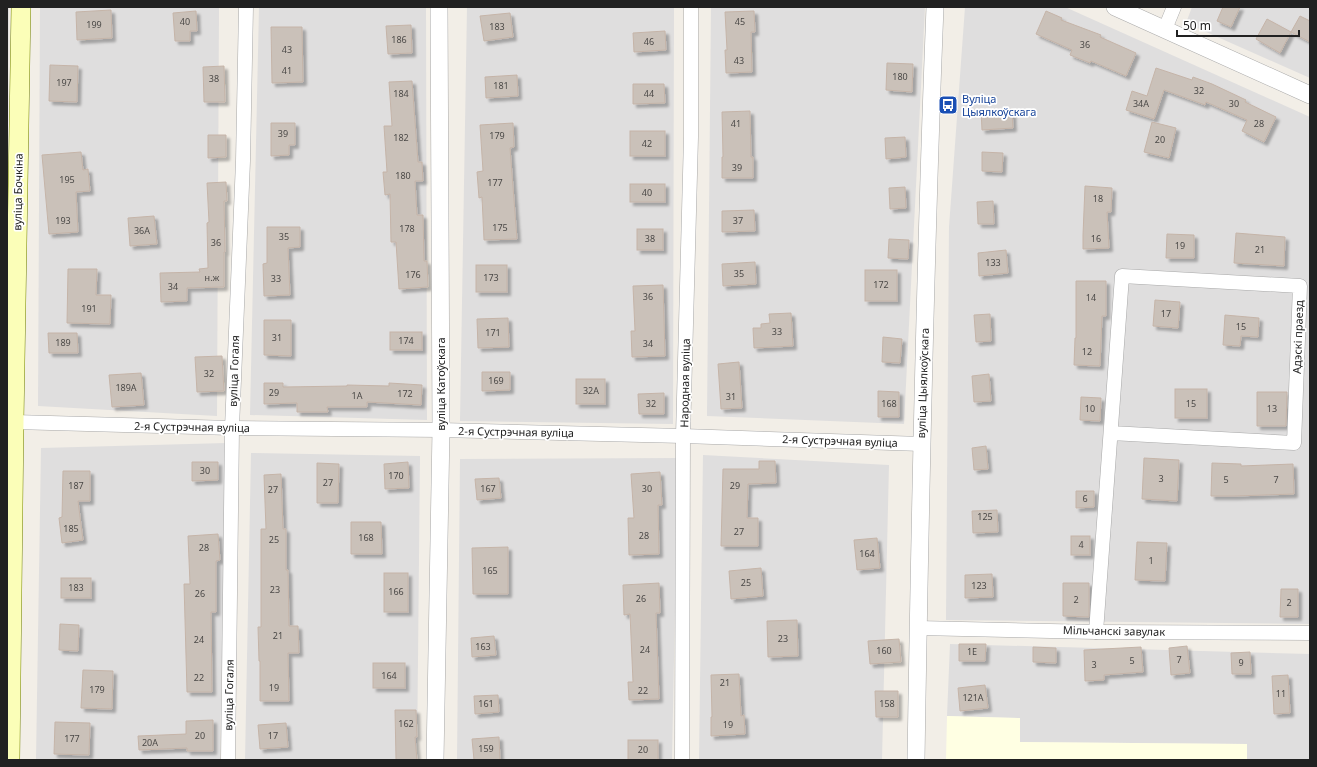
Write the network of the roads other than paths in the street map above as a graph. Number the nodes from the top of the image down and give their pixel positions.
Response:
1 (21, 7) edge
2 (246, 7) edge
3 (439, 7) edge
4 (691, 7) edge
5 (935, 7) edge
6 (1115, 7) edge
7 (1174, 7) edge
8 (1165, 29) junction
9 (1310, 95) edge
10 (14, 422) junction
11 (232, 428) junction
12 (441, 430) junction
13 (1111, 433) junction
14 (683, 436) junction
15 (922, 444) junction
16 (918, 628) junction
17 (1096, 632) junction
18 (1310, 633) edge
19 (10, 760) edge
20 (228, 760) edge
21 (435, 760) edge
22 (682, 760) edge
23 (916, 760) edge

1 - 10 main road, вуліца Бочкіна
2 - 11 street, вуліца Гогаля
3 - 12 street, вуліца Катоўскага
4 - 14 street, Народная вуліца
5 - 15 street, вуліца Цыялкоўскага
6 - 8 street
7 - 8 street
8 - 9 street
10 - 11 street, 2-я Сустрэчная вуліца
10 - 19 main road, вуліца Бочкіна
11 - 12 street, 2-я Сустрэчная вуліца
11 - 20 street, вуліца Гогаля
12 - 14 street, 2-я Сустрэчная вуліца
12 - 21 street, вуліца Катоўскага
13 - 13 street, Адэскі праезд
13 - 17 street, Адэскі праезд
14 - 15 street, 2-я Сустрэчная вуліца
14 - 22 street, Народная вуліца
15 - 16 street, вуліца Цыялкоўскага
16 - 17 street, Мільчанскі завулак
16 - 23 street, вуліца Цыялкоўскага
17 - 18 street, Мільчанскі завулак

